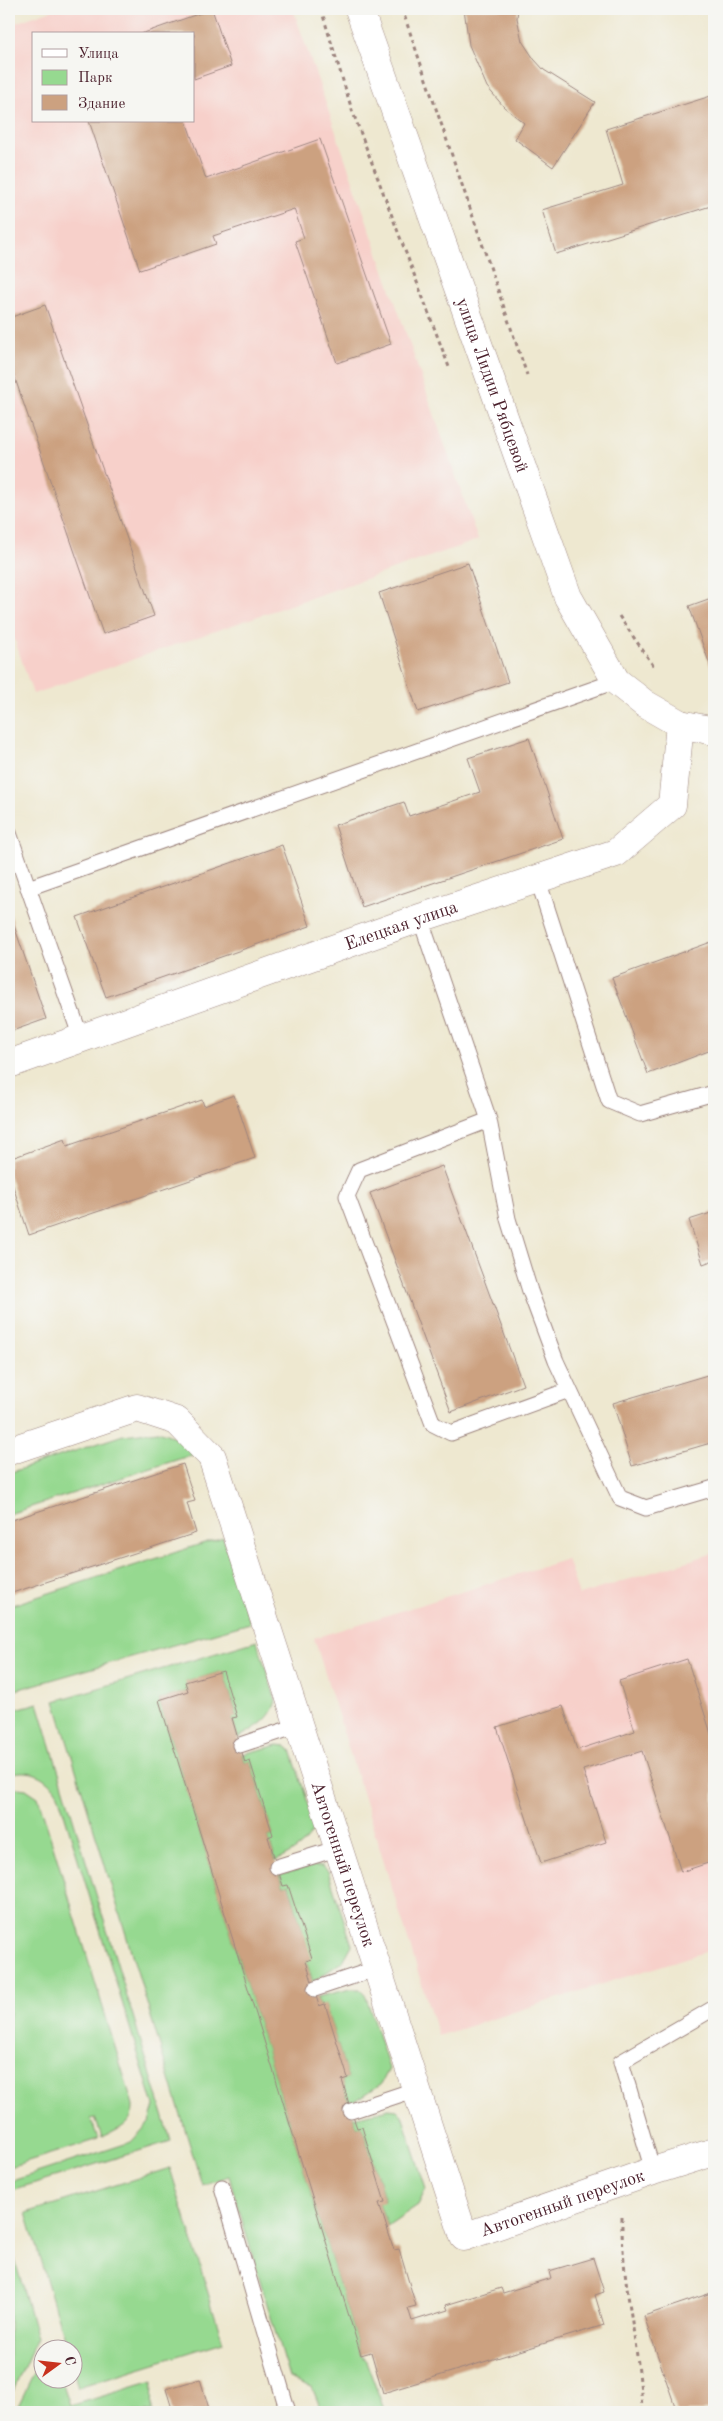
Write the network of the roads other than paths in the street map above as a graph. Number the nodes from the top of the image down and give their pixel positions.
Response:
1 (359, 9) edge
2 (616, 680) junction
3 (680, 724) junction
4 (714, 731) edge
5 (9, 833) edge
6 (538, 880) junction
7 (28, 888) junction
8 (420, 918) junction
9 (81, 1038) junction
10 (9, 1064) edge
11 (714, 1093) edge
12 (489, 1120) junction
13 (569, 1390) junction
14 (9, 1451) edge
15 (714, 1488) edge
16 (300, 1725) junction
17 (240, 1745) dead end
18 (339, 1848) junction
19 (278, 1867) dead end
20 (378, 1968) junction
21 (315, 1989) dead end
22 (714, 2008) edge
23 (417, 2089) junction
24 (351, 2111) dead end
25 (714, 2152) edge
26 (653, 2170) junction
27 (222, 2187) dead end
28 (288, 2412) edge

1 - 2 street, улица Лидии Рябцевой
2 - 3 street, улица Лидии Рябцевой
2 - 7 lane
3 - 4 street
3 - 6 street, Елецкая улица
5 - 7 lane
6 - 8 street, Елецкая улица
6 - 11 lane
7 - 9 lane
8 - 9 street, Елецкая улица
8 - 12 lane
9 - 10 street, Елецкая улица
12 - 13 lane
12 - 13 lane
13 - 15 lane
14 - 16 street, Автогенный переулок
16 - 17 lane
16 - 18 street, Автогенный переулок
18 - 19 lane
18 - 20 street, Автогенный переулок
20 - 21 lane
20 - 23 street, Автогенный переулок
22 - 26 lane
23 - 24 lane
23 - 26 street, Автогенный переулок
25 - 26 street, Автогенный переулок
27 - 28 lane

